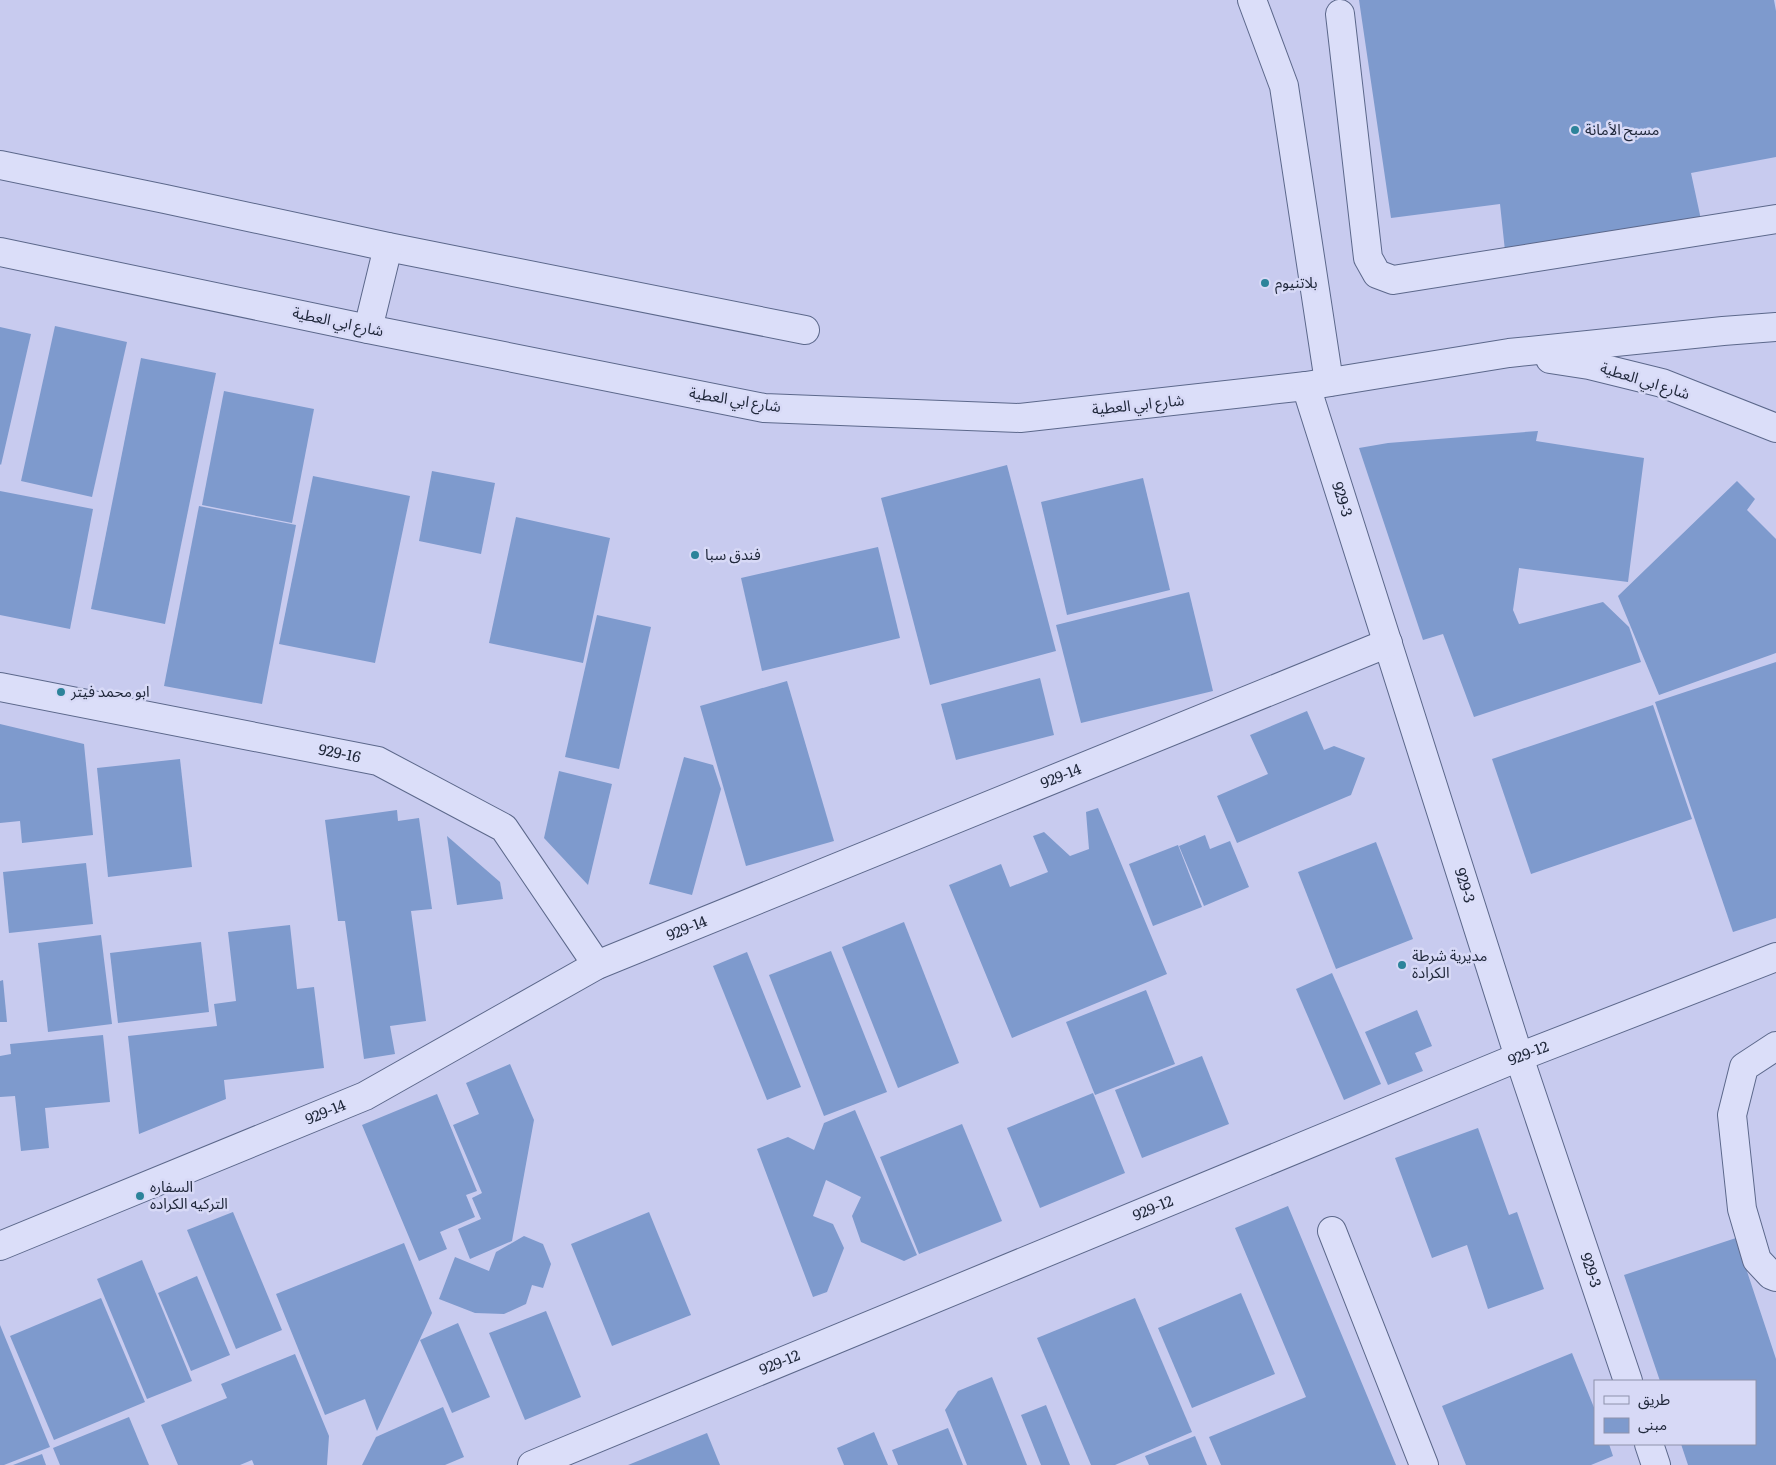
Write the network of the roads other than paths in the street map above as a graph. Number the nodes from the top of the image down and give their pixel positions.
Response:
1 (1252, 0) edge
2 (1340, 14) dead end
3 (0, 165) edge
4 (1776, 219) edge
5 (388, 247) junction
6 (0, 252) edge
7 (1776, 328) edge
8 (368, 329) junction
9 (805, 330) dead end
10 (1509, 353) junction
11 (1318, 384) junction
12 (1776, 428) edge
13 (1388, 644) junction
14 (0, 687) edge
15 (1776, 957) edge
16 (597, 965) junction
17 (1776, 1046) edge
18 (1519, 1057) junction
19 (1332, 1231) dead end
20 (0, 1246) edge
21 (1776, 1277) edge
22 (1628, 1380) edge
23 (1649, 1445) edge
24 (532, 1465) edge
25 (1424, 1465) edge
26 (1656, 1465) edge

1 - 11 street, 929-3
2 - 4 street
3 - 5 street
5 - 8 street
5 - 9 street
6 - 8 street, شارع ابي العطية
7 - 10 street, شارع ابي العطية
8 - 11 street, شارع ابي العطية
10 - 11 street, شارع ابي العطية
10 - 12 street, شارع ابي العطية
11 - 13 street, 929-3
13 - 16 street, 929-14
13 - 18 street, 929-3
14 - 16 street, 929-16
15 - 18 street, 929-12
16 - 20 street, 929-14
17 - 21 street
18 - 22 street, 929-3
18 - 24 street, 929-12
19 - 25 street
23 - 26 street

